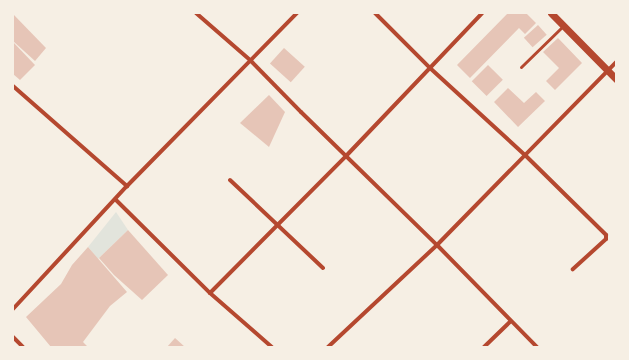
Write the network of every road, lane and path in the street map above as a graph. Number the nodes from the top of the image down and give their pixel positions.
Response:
1 (196, 13) edge
2 (297, 13) edge
3 (375, 13) edge
4 (482, 13) edge
5 (551, 13) edge
6 (563, 26) junction
7 (250, 60) junction
8 (616, 62) edge
9 (521, 67) dead end
10 (430, 68) junction
11 (608, 70) junction
12 (616, 79) edge
13 (13, 86) edge
14 (347, 155) junction
15 (525, 155) junction
16 (230, 180) dead end
17 (127, 186) junction
18 (116, 200) junction
19 (277, 225) junction
20 (437, 245) junction
21 (323, 268) dead end
22 (573, 269) dead end
23 (210, 293) junction
24 (13, 308) edge
25 (512, 321) junction
26 (13, 337) edge
27 (23, 347) edge
28 (272, 347) edge
29 (328, 347) edge
30 (484, 347) edge
31 (537, 347) edge

1 - 7 street
2 - 7 street
3 - 10 street
4 - 10 street
5 - 6 street
6 - 9 lane
6 - 11 street
7 - 14 street
7 - 17 street
8 - 11 street
10 - 14 street
10 - 15 street
11 - 12 street
11 - 15 street
13 - 17 street
14 - 19 street
14 - 20 street
15 - 20 street
15 - 22 street
16 - 19 street
17 - 18 street
18 - 23 street
18 - 24 street
19 - 21 street
19 - 23 street
20 - 25 street
20 - 29 street
23 - 28 street
25 - 30 street
25 - 31 street
26 - 27 street

